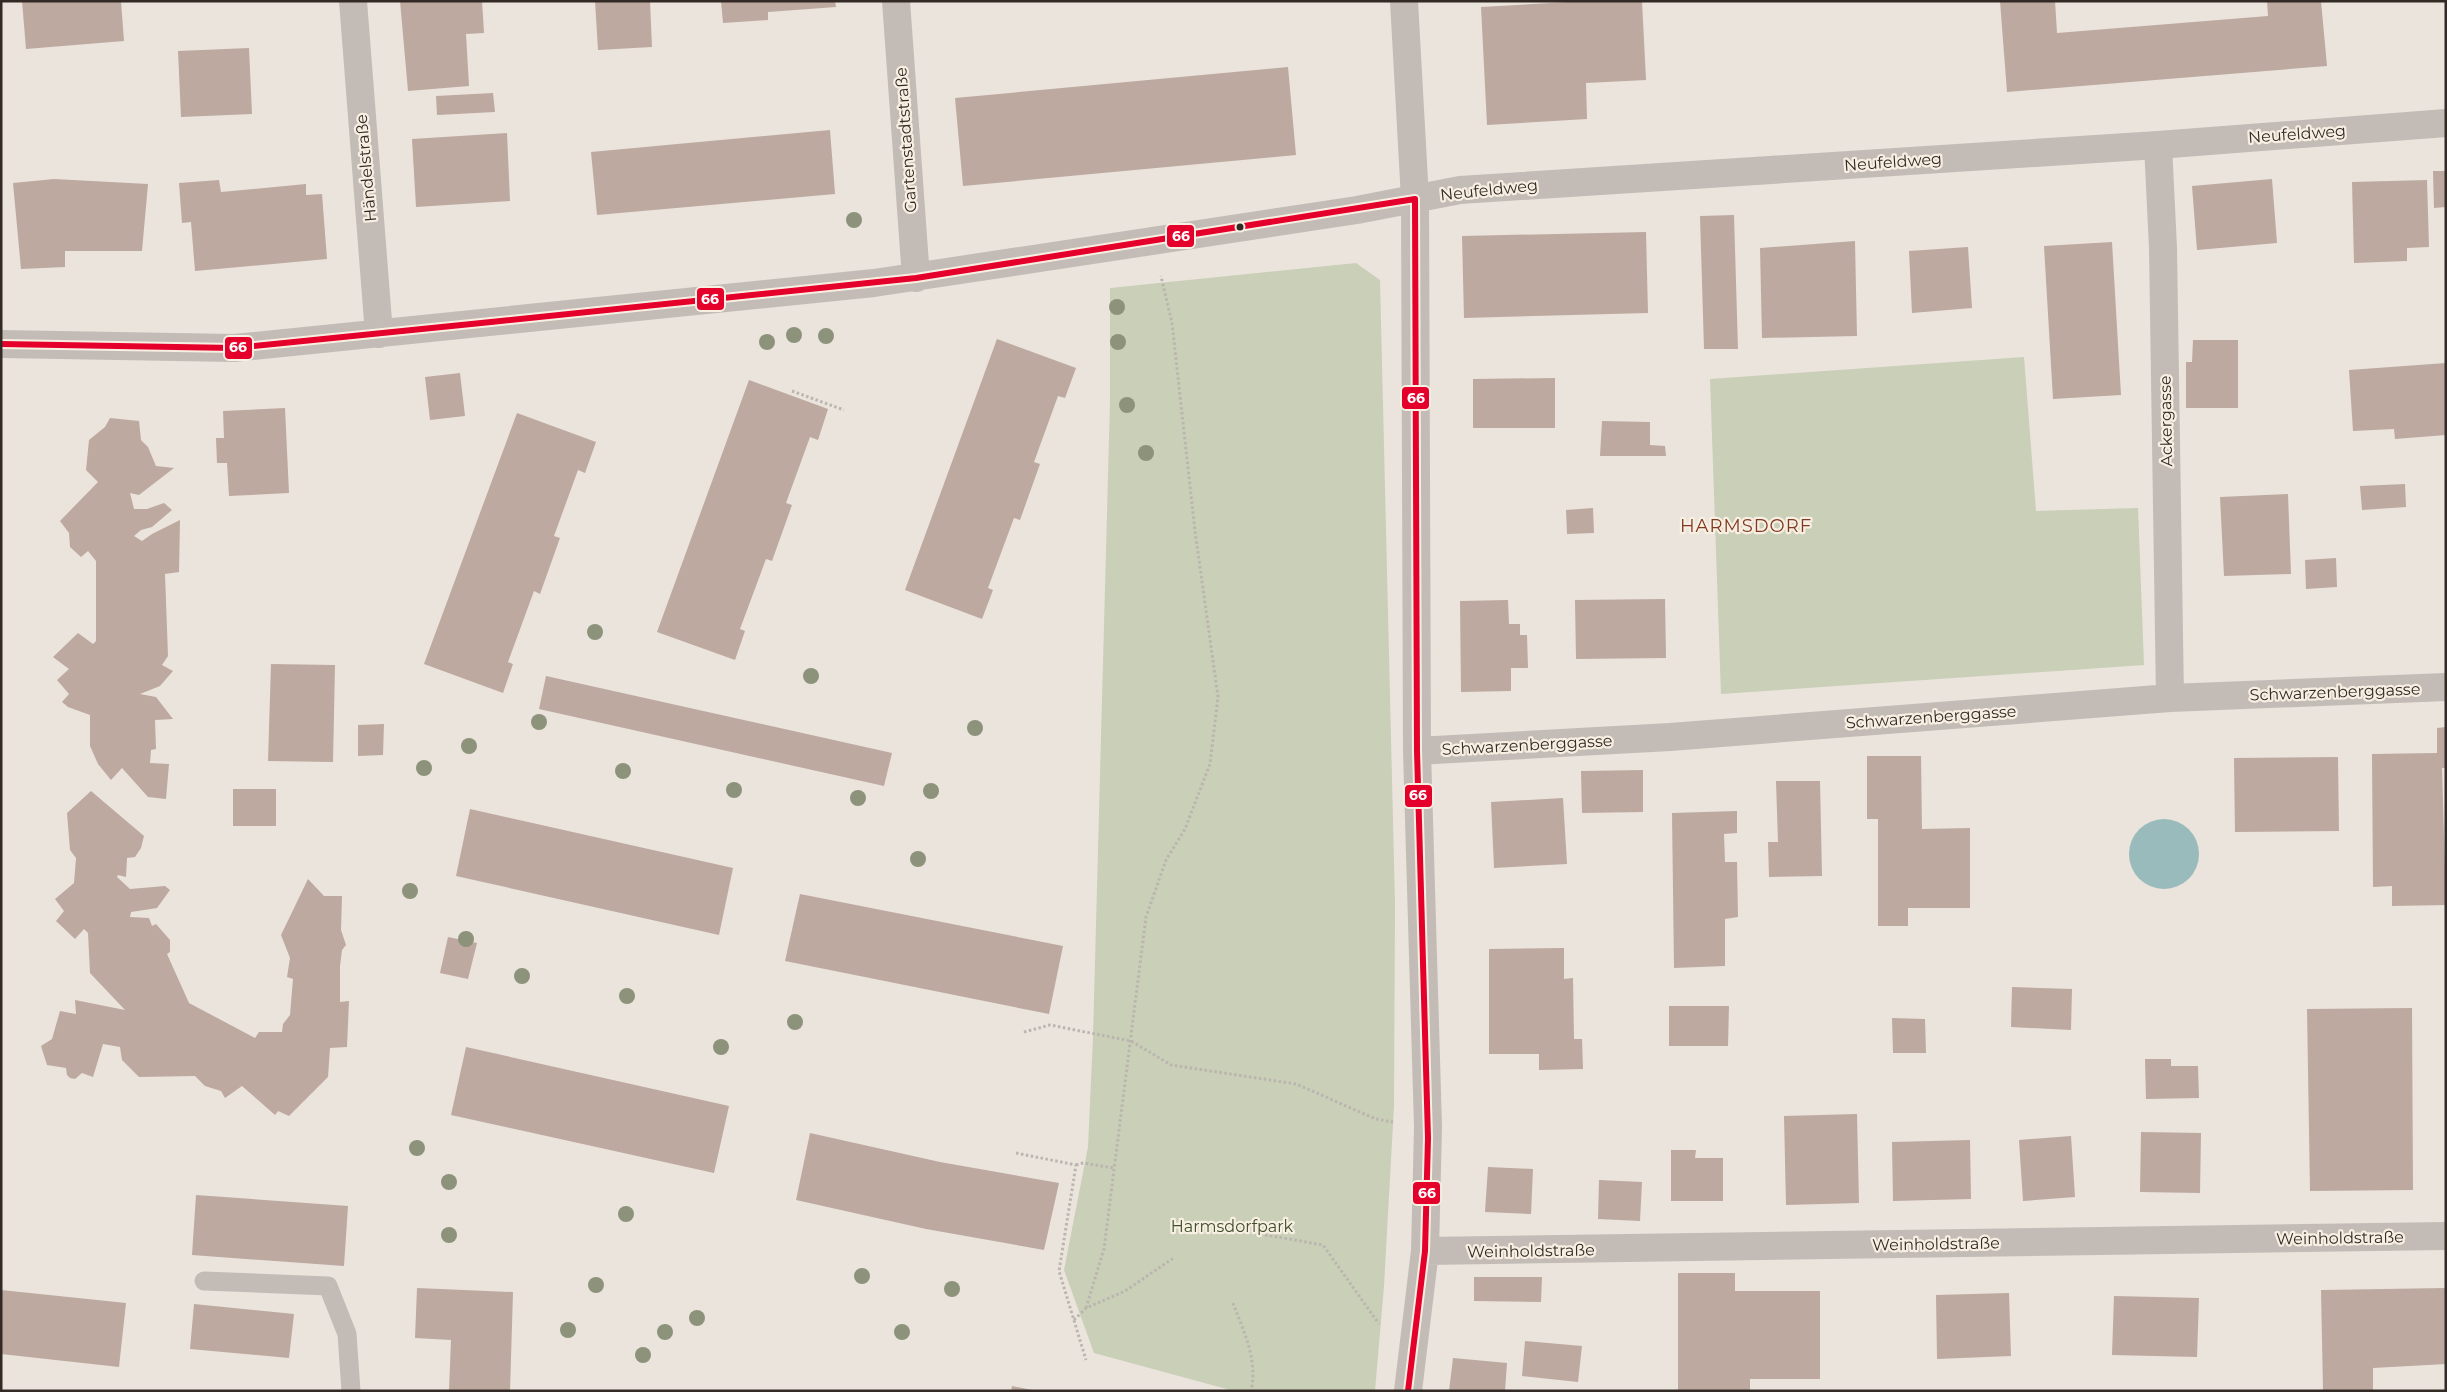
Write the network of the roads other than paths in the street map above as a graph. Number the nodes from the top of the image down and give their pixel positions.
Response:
1 (353, 1) edge
2 (896, 1) edge
3 (1404, 1) edge
4 (2446, 123) edge
5 (2158, 145) junction
6 (1415, 199) junction
7 (916, 278) junction
8 (379, 334) junction
9 (1, 344) edge
10 (2446, 687) edge
11 (2170, 698) junction
12 (1417, 752) junction
13 (2446, 1236) edge
14 (1425, 1251) junction
15 (204, 1281) dead end
16 (351, 1391) edge
17 (1408, 1391) edge

1 - 8 street, Händelstraße
2 - 7 street, Gartenstadtstraße
3 - 6 street
4 - 5 street, Neufeldweg
5 - 6 street, Neufeldweg
5 - 11 street, Ackergasse
6 - 7 street, Neufeldweg
6 - 12 street
7 - 8 street, Neufeldweg
8 - 9 street, Neufeldweg
10 - 11 street, Schwarzenberggasse
11 - 12 street, Schwarzenberggasse
12 - 14 street
13 - 14 street, Weinholdstraße
14 - 17 street
15 - 16 lane

